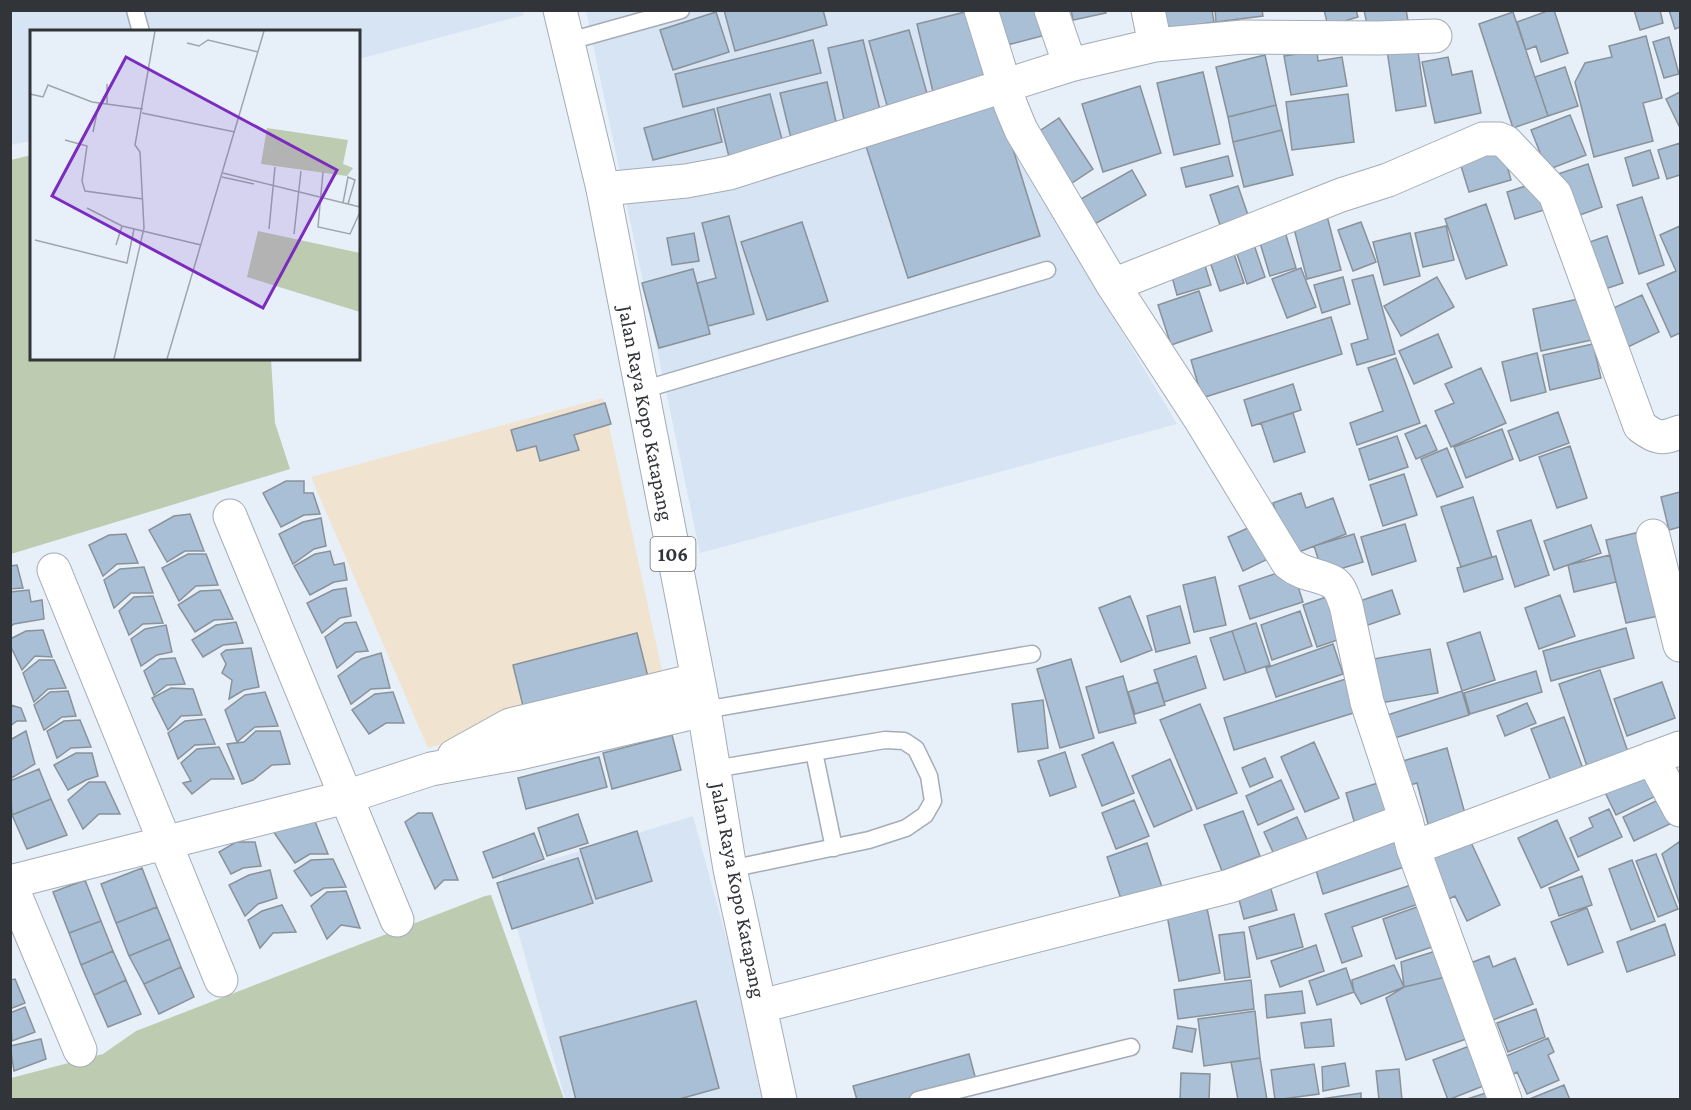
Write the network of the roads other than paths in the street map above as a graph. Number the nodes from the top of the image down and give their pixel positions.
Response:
1 (135, 10) edge
2 (560, 10) edge
3 (681, 10) edge
4 (981, 10) edge
5 (1051, 10) edge
6 (1148, 10) edge
7 (140, 30) edge
8 (1435, 36) dead end
9 (566, 42) junction
10 (1155, 45) junction
11 (1070, 65) junction
12 (1006, 86) junction
13 (603, 189) junction
14 (1047, 270) dead end
15 (1113, 285) junction
16 (642, 390) junction
17 (1680, 432) edge
18 (230, 516) dead end
19 (1653, 536) dead end
20 (54, 570) dead end
21 (1680, 645) edge
22 (1032, 654) dead end
23 (700, 695) junction
24 (814, 752) junction
25 (1666, 753) edge
26 (714, 769) junction
27 (346, 797) junction
28 (1680, 810) edge
29 (1409, 834) junction
30 (165, 843) junction
31 (834, 848) junction
32 (730, 869) junction
33 (10, 883) edge
34 (397, 920) dead end
35 (221, 980) dead end
36 (761, 1006) junction
37 (1131, 1047) dead end
38 (80, 1050) dead end
39 (780, 1100) edge
40 (918, 1100) edge
41 (1505, 1100) edge

1 - 7 lane
2 - 9 street, Jalan Raya Kopo Katapang / 106
3 - 9 lane
4 - 12 street
5 - 11 street
6 - 10 street
8 - 10 street
9 - 13 street, Jalan Raya Kopo Katapang / 106
10 - 11 street
11 - 12 street
12 - 13 street
12 - 15 street
13 - 16 street, Jalan Raya Kopo Katapang / 106
14 - 16 lane
15 - 17 street
15 - 29 street
16 - 23 street, Jalan Raya Kopo Katapang / 106
18 - 27 street
19 - 21 street
20 - 30 street
22 - 23 lane
23 - 26 street, Jalan Raya Kopo Katapang / 106
23 - 27 street
24 - 26 lane
24 - 31 lane
24 - 31 lane
25 - 28 street
25 - 29 street
26 - 32 street, Jalan Raya Kopo Katapang / 106
27 - 30 street
27 - 34 street
29 - 36 street
29 - 41 street
30 - 33 street
30 - 35 street
31 - 32 lane
32 - 36 street, Jalan Raya Kopo Katapang / 106
33 - 38 street
36 - 39 street, Jalan Raya Kopo Katapang / 106
37 - 40 lane

